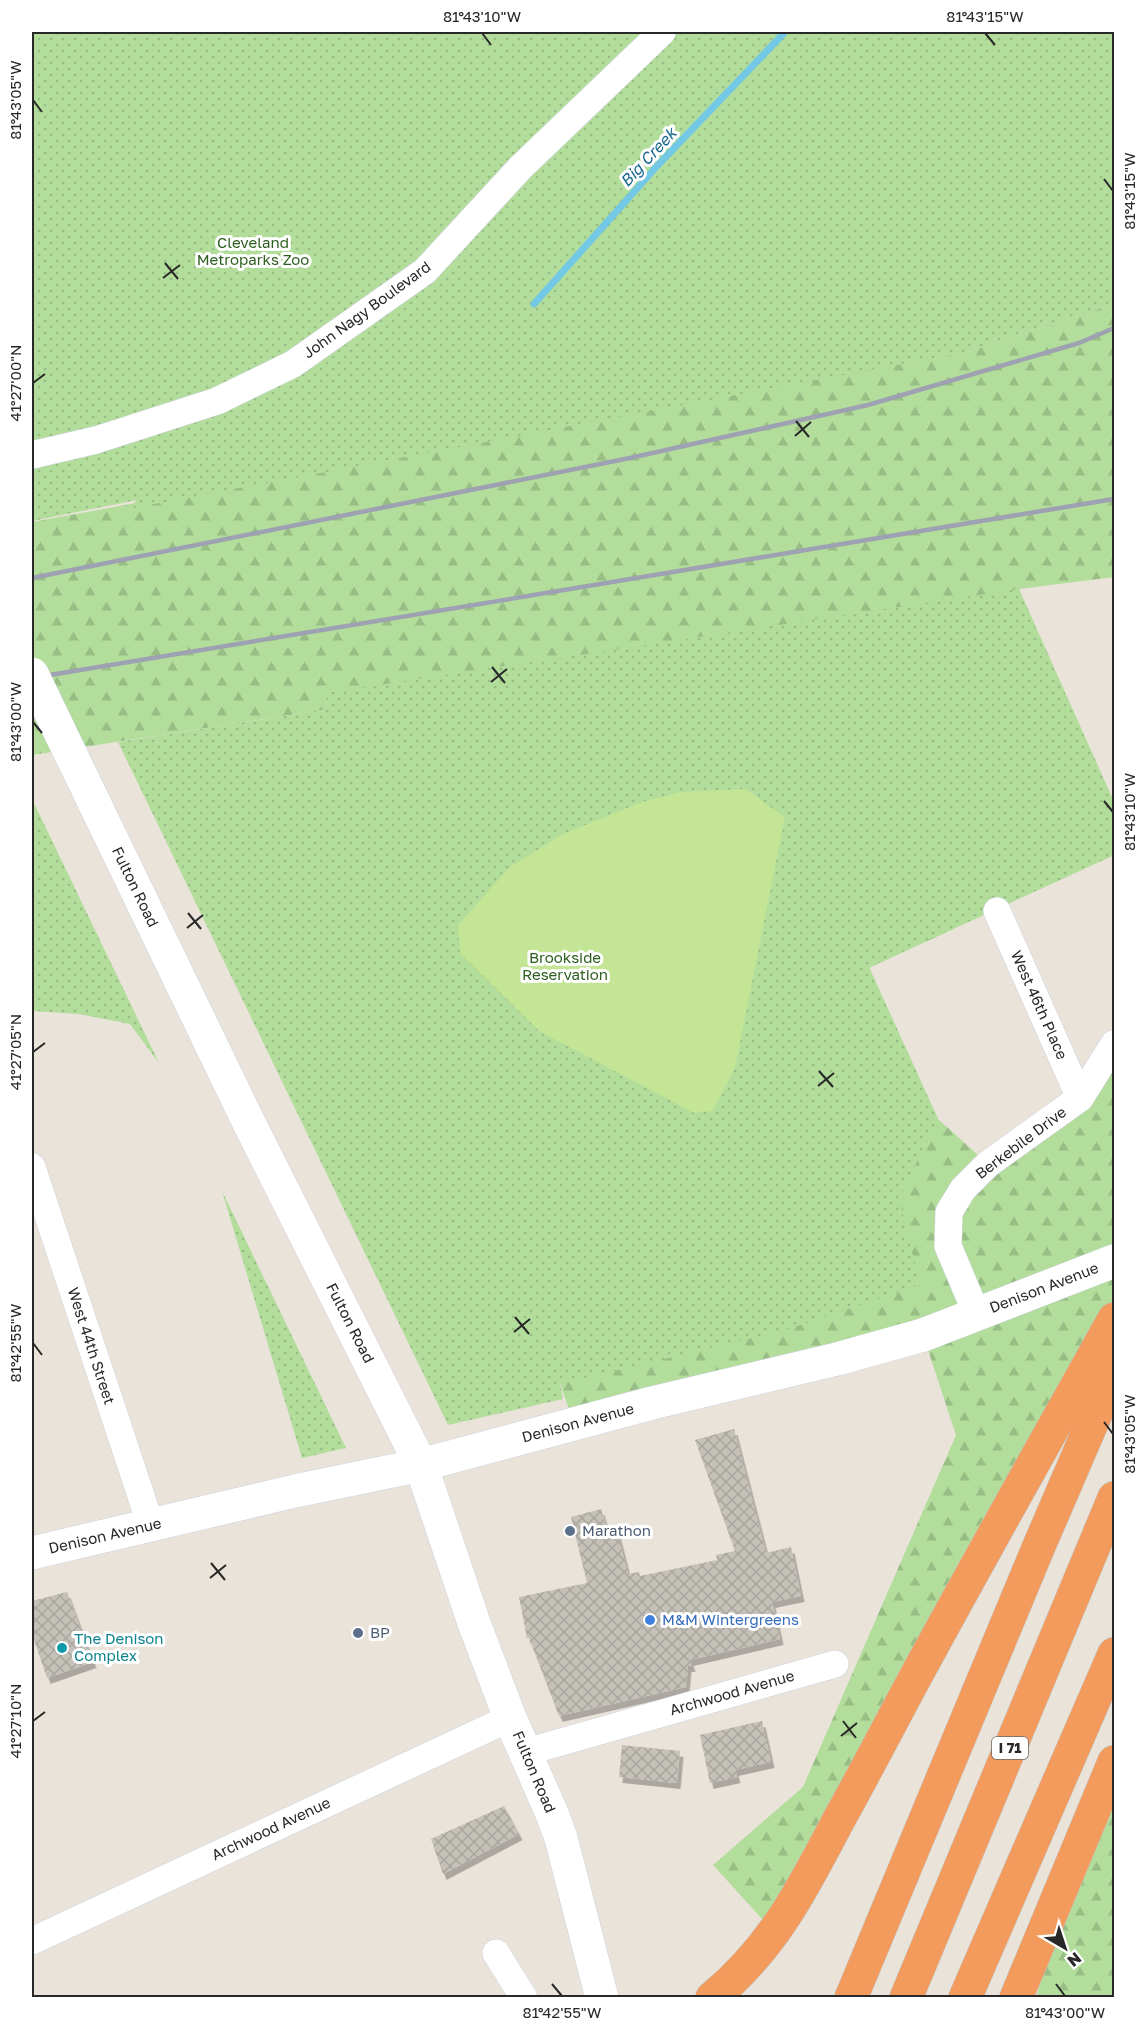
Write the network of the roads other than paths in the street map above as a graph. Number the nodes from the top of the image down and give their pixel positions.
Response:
1 (662, 32) edge
2 (32, 455) edge
3 (32, 674) edge
4 (997, 911) dead end
5 (1114, 1044) edge
6 (1080, 1098) junction
7 (32, 1167) edge
8 (1114, 1261) edge
9 (977, 1315) junction
10 (1114, 1318) edge
11 (1114, 1372) edge
12 (421, 1465) junction
13 (1114, 1498) edge
14 (151, 1526) junction
15 (32, 1553) edge
16 (1114, 1654) edge
17 (835, 1664) dead end
18 (510, 1718) junction
19 (526, 1752) junction
20 (1114, 1762) edge
21 (1114, 1772) edge
22 (32, 1941) edge
23 (496, 1953) dead end
24 (524, 1998) edge
25 (602, 1998) edge
26 (711, 1998) edge
27 (851, 1998) edge
28 (906, 1998) edge
29 (965, 1998) edge
30 (1016, 1998) edge
31 (1036, 1998) edge

1 - 2 street, John Nagy Boulevard
3 - 12 main road, Fulton Road, bridge
4 - 6 street, West 46th Place
5 - 6 street, Berkebile Drive
6 - 9 street, Berkebile Drive
7 - 14 street, West 44th Street
8 - 9 main road, Denison Avenue
9 - 12 main road, Denison Avenue
10 - 26 highway
11 - 27 highway
12 - 14 main road, Denison Avenue
12 - 18 main road, Fulton Road
13 - 28 highway, I 71
14 - 15 main road, Denison Avenue
16 - 29 highway
17 - 19 street, Archwood Avenue
18 - 19 main road, Fulton Road
18 - 22 street, Archwood Avenue
19 - 25 main road, Fulton Road
20 - 30 highway
21 - 31 highway
23 - 24 street

